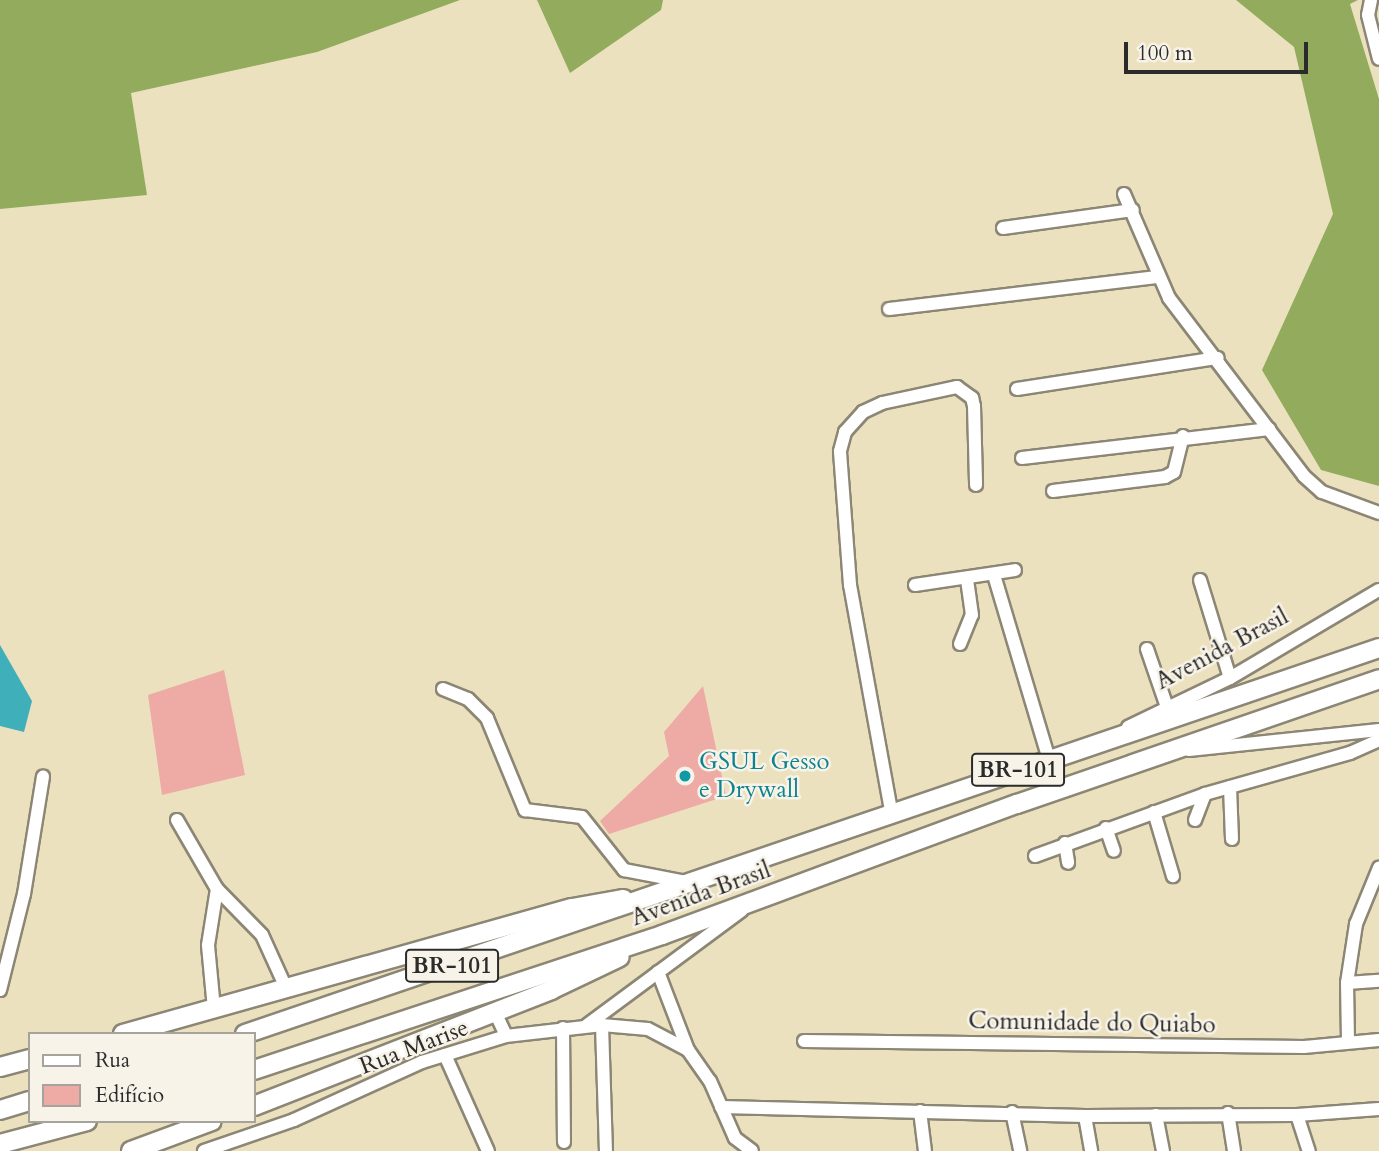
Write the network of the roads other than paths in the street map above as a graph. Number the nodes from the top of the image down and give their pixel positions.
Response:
1 (1371, 0) edge
2 (1379, 59) edge
3 (1124, 194) dead end
4 (1133, 210) junction
5 (1003, 228) dead end
6 (1157, 277) junction
7 (889, 309) dead end
8 (1218, 358) junction
9 (1017, 389) dead end
10 (1269, 429) junction
11 (1183, 436) junction
12 (1022, 458) dead end
13 (976, 485) dead end
14 (1053, 492) dead end
15 (1379, 513) edge
16 (1015, 570) dead end
17 (994, 575) junction
18 (967, 579) junction
19 (1200, 580) dead end
20 (915, 585) dead end
21 (1379, 590) edge
22 (960, 644) dead end
23 (1379, 648) edge
24 (1147, 649) dead end
25 (1230, 678) junction
26 (1379, 679) edge
27 (443, 689) dead end
28 (1167, 707) junction
29 (1379, 730) edge
30 (1379, 740) edge
31 (1086, 747) junction
32 (1161, 753) junction
33 (1049, 760) junction
34 (43, 778) dead end
35 (1230, 787) junction
36 (1205, 794) junction
37 (1154, 812) junction
38 (892, 816) junction
39 (177, 820) dead end
40 (1195, 820) dead end
41 (1106, 828) junction
42 (1232, 839) dead end
43 (1065, 843) junction
44 (1115, 851) dead end
45 (1035, 856) dead end
46 (1068, 863) dead end
47 (1379, 868) edge
48 (1173, 876) dead end
49 (694, 884) junction
50 (217, 889) junction
51 (657, 895) junction
52 (754, 901) junction
53 (662, 935) junction
54 (658, 972) junction
55 (1379, 981) edge
56 (1347, 983) junction
57 (0, 990) edge
58 (287, 990) junction
59 (214, 1009) junction
60 (495, 1012) junction
61 (603, 1025) junction
62 (587, 1026) junction
63 (563, 1028) junction
64 (130, 1032) edge
65 (251, 1032) edge
66 (506, 1036) junction
67 (1348, 1040) junction
68 (804, 1041) dead end
69 (1379, 1041) edge
70 (688, 1050) junction
71 (445, 1055) junction
72 (28, 1060) edge
73 (0, 1067) edge
74 (256, 1069) edge
75 (28, 1102) edge
76 (256, 1105) edge
77 (721, 1107) junction
78 (3, 1109) edge
79 (1379, 1109) edge
80 (920, 1111) junction
81 (1012, 1112) junction
82 (1228, 1113) junction
83 (1156, 1115) junction
84 (1297, 1115) junction
85 (1085, 1116) junction
86 (79, 1123) edge
87 (207, 1123) edge
88 (8, 1142) edge
89 (564, 1142) dead end
90 (131, 1151) edge
91 (204, 1151) edge
92 (488, 1151) edge
93 (606, 1151) edge
94 (752, 1151) edge
95 (925, 1151) edge
96 (1020, 1151) edge
97 (1091, 1151) edge
98 (1163, 1151) edge
99 (1234, 1151) edge
100 (1308, 1151) edge

1 - 2 street
3 - 4 street
4 - 5 street
4 - 6 street
6 - 7 street
6 - 8 street
8 - 9 street
8 - 10 street
10 - 11 street
10 - 15 street
11 - 12 street
11 - 14 street
13 - 38 street
16 - 17 street
17 - 18 street
17 - 33 street
18 - 20 street
18 - 22 street
19 - 25 street
21 - 25 street, Avenida Brasil
23 - 31 highway, Avenida Brasil / BR-101
24 - 28 street
25 - 28 street, Avenida Brasil
26 - 32 highway, Avenida Brasil / BR-101
27 - 49 street
28 - 31 street, Avenida Brasil
29 - 32 street, Avenida Brasil
30 - 35 street
31 - 33 highway, Avenida Brasil / BR-101
32 - 52 highway, Avenida Brasil / BR-101
33 - 38 highway, Avenida Brasil / BR-101
34 - 57 street
35 - 36 street
35 - 42 street
36 - 37 street
36 - 40 street
37 - 41 street
37 - 48 street
38 - 49 highway, Avenida Brasil / BR-101
39 - 50 street
41 - 43 street
41 - 44 street
43 - 45 street
43 - 46 street
47 - 56 street
49 - 51 highway, Avenida Brasil / BR-101
50 - 58 street
50 - 59 street
51 - 58 highway
51 - 65 highway, Avenida Brasil / BR-101
52 - 53 highway, Avenida Brasil / BR-101
52 - 54 street
53 - 60 highway
53 - 74 highway, Avenida Brasil / BR-101
54 - 62 street
54 - 70 street
55 - 56 street
56 - 67 street
58 - 59 highway
59 - 64 highway
60 - 66 street
60 - 76 highway
61 - 62 street, Rua Marise
61 - 70 street, Rua Marise
61 - 93 street
62 - 63 street, Rua Marise
63 - 66 street, Rua Marise
63 - 89 street
66 - 71 street, Rua Marise
67 - 68 street, Comunidade do Quiabo
67 - 69 street, Comunidade do Quiabo
70 - 77 street
71 - 91 street, Rua Marise
71 - 92 street
72 - 73 highway
75 - 78 highway
77 - 80 street
77 - 94 street
79 - 84 street
80 - 81 street
80 - 95 street
81 - 85 street
81 - 96 street
82 - 83 street
82 - 84 street
82 - 99 street
83 - 85 street
83 - 98 street
84 - 100 street
85 - 97 street
86 - 88 highway
87 - 90 highway

